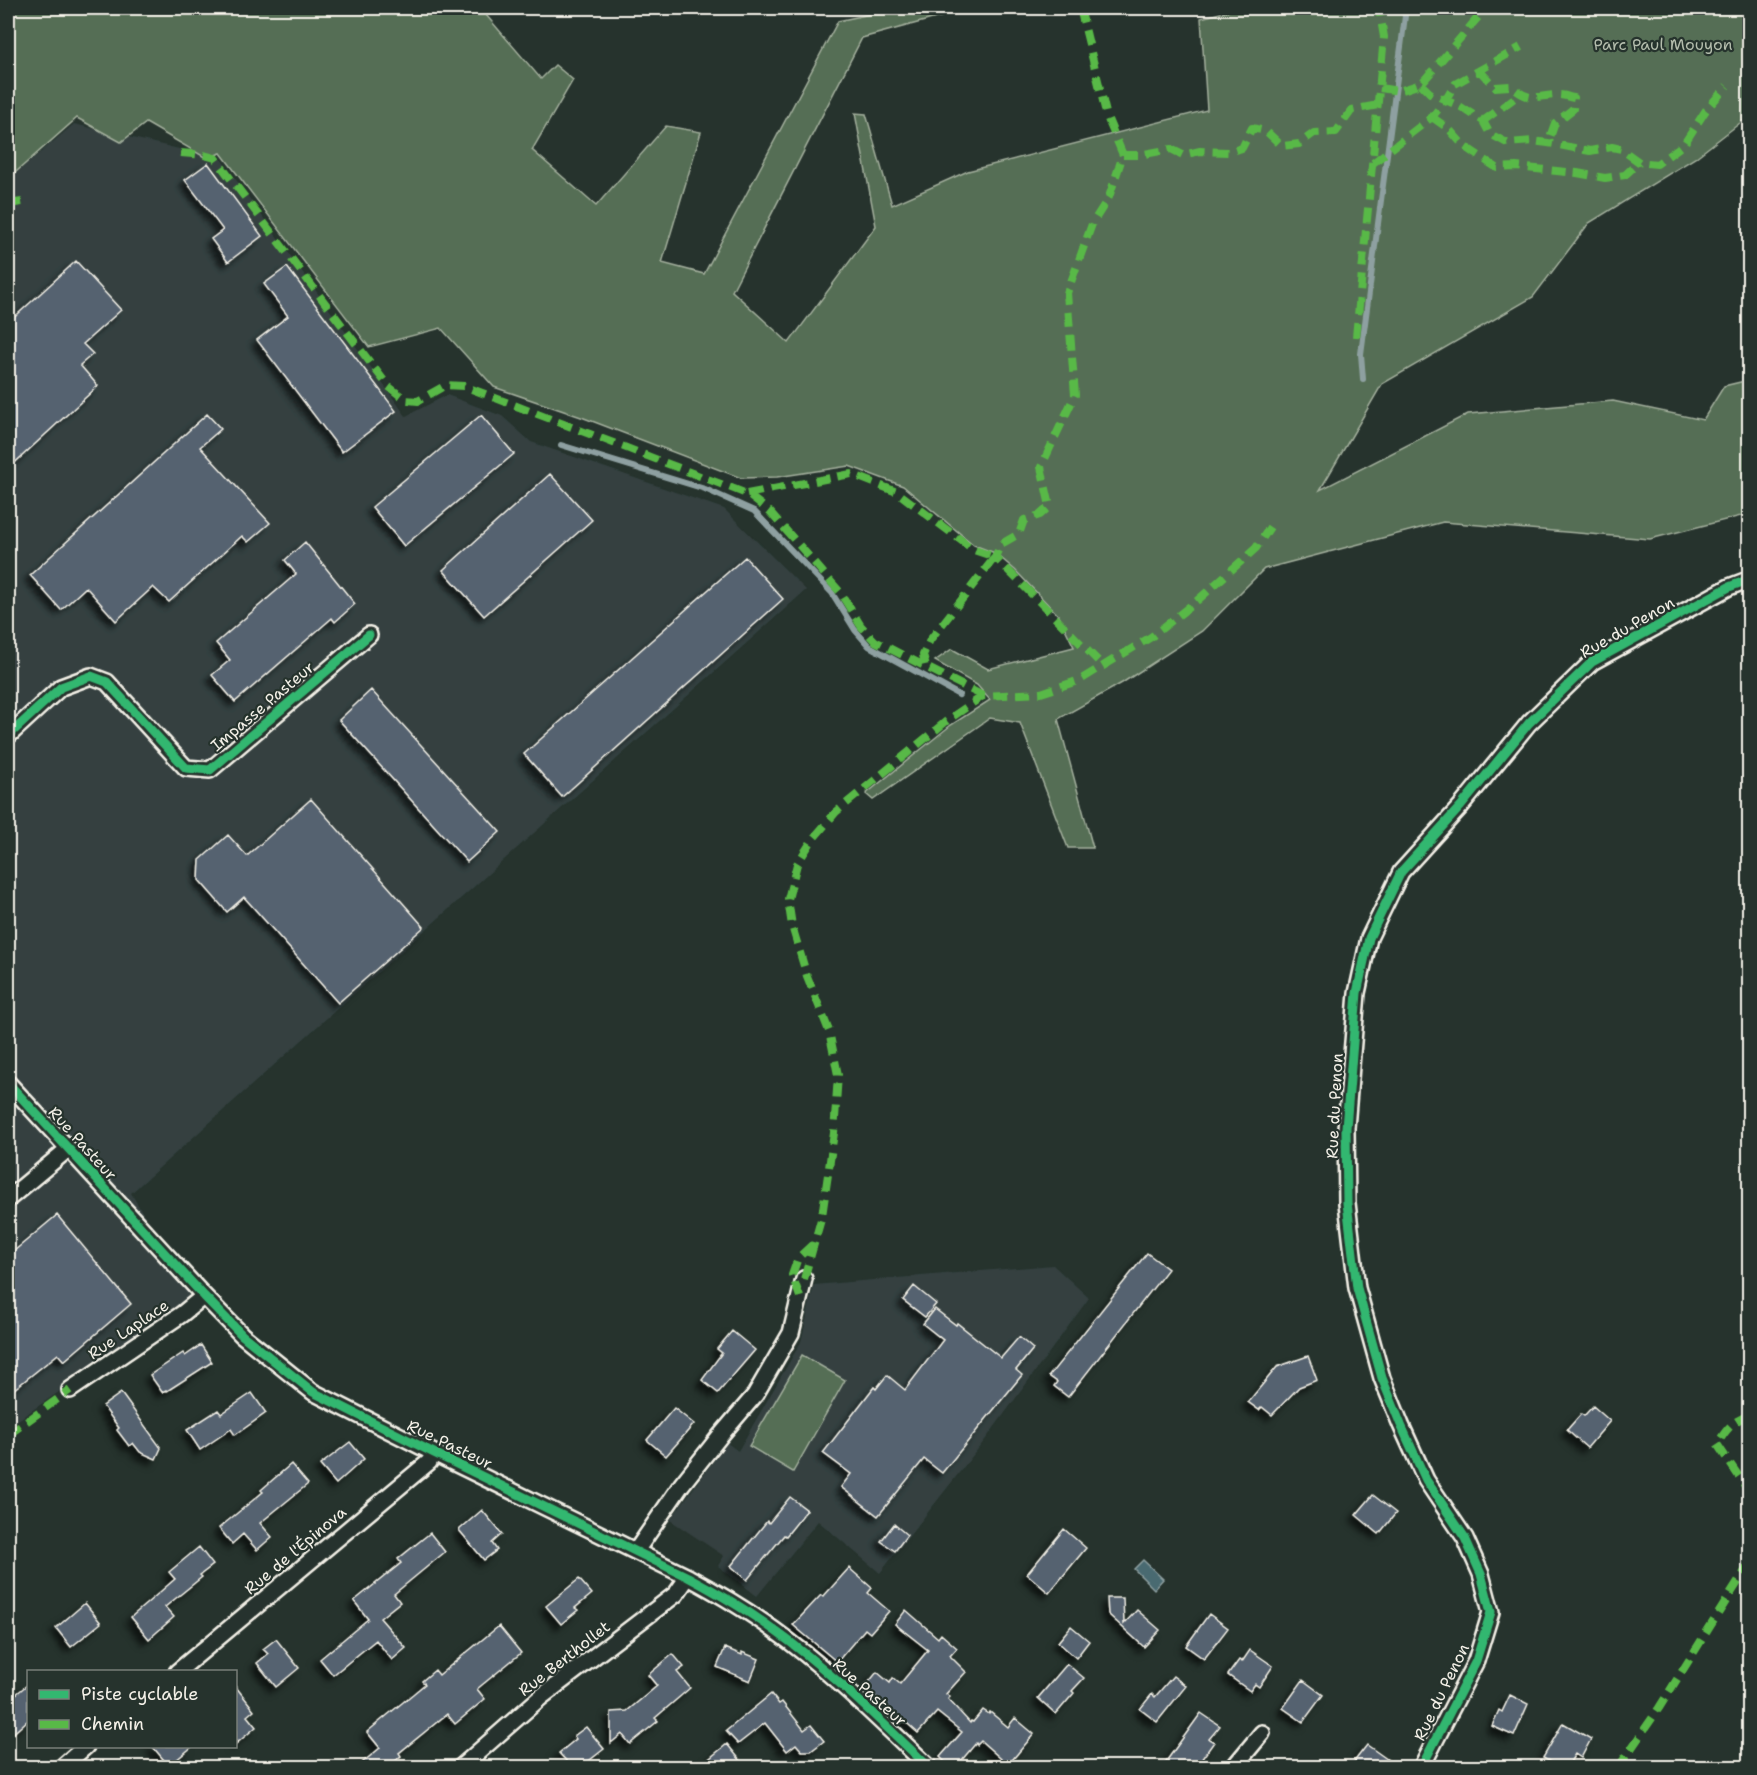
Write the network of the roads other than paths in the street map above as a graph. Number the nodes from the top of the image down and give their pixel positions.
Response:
1 (1749, 579) edge
2 (369, 635) dead end
3 (8, 736) edge
4 (8, 1083) edge
5 (68, 1149) junction
6 (8, 1199) edge
7 (804, 1279) dead end
8 (204, 1296) junction
9 (70, 1390) dead end
10 (434, 1453) junction
11 (636, 1551) junction
12 (688, 1577) junction
13 (178, 1670) edge
14 (1262, 1733) dead end
15 (84, 1748) edge
16 (61, 1767) edge
17 (462, 1767) edge
18 (930, 1767) edge
19 (1233, 1767) edge
20 (1421, 1767) edge

1 - 20 street, Rue du Penon
2 - 3 street, Impasse Pasteur
4 - 5 street, Rue Pasteur
5 - 6 street
5 - 8 street, Rue Pasteur
7 - 11 street
8 - 9 street, Rue Laplace
8 - 10 street, Rue Pasteur
10 - 11 street, Rue Pasteur
10 - 13 street, Rue de l'Épinova
11 - 12 street, Rue Pasteur
12 - 17 street, Rue Berthollet
12 - 18 street, Rue Pasteur
14 - 19 street
15 - 16 street

